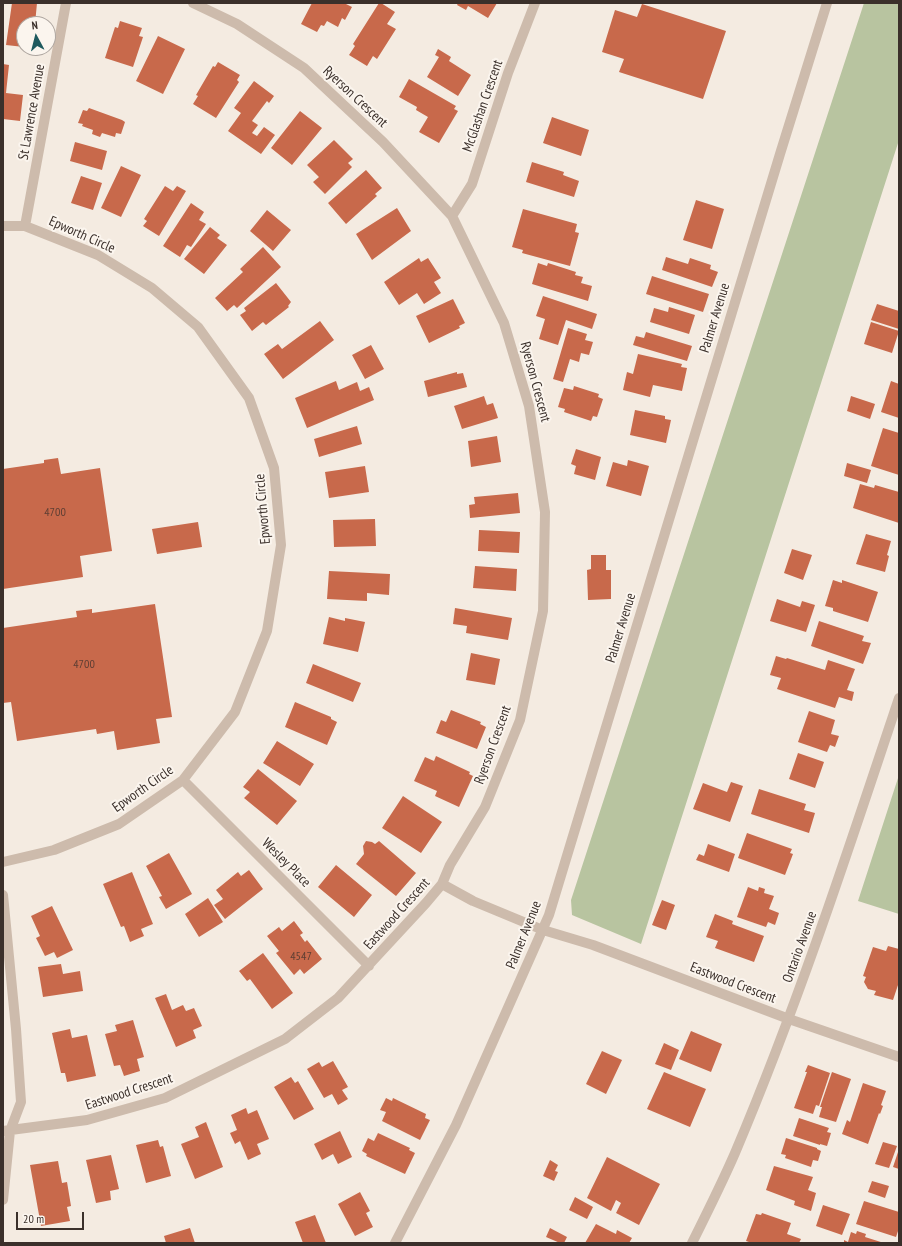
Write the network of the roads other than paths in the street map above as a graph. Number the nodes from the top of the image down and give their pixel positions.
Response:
1 (66, 3) edge
2 (193, 3) edge
3 (536, 3) edge
4 (827, 3) edge
5 (452, 216) junction
6 (3, 226) edge
7 (25, 226) junction
8 (899, 698) edge
9 (183, 780) junction
10 (3, 862) edge
11 (442, 884) junction
12 (3, 895) edge
13 (543, 930) junction
14 (369, 966) junction
15 (789, 1019) junction
16 (899, 1057) edge
17 (6, 1131) edge
18 (3, 1200) edge
19 (395, 1243) edge
20 (692, 1243) edge

1 - 7 street, St Lawrence Avenue
2 - 5 street, Ryerson Crescent
3 - 5 street, McGlashan Crescent
4 - 13 street, Palmer Avenue
5 - 11 street, Ryerson Crescent
6 - 7 street, Epworth Circle
7 - 9 street, Epworth Circle
8 - 15 street, Ontario Avenue
9 - 10 street, Epworth Circle
9 - 14 street, Wesley Place
11 - 13 street, Eastwood Crescent
11 - 14 street, Eastwood Crescent
12 - 17 street
13 - 15 street, Eastwood Crescent
13 - 19 street, Palmer Avenue
14 - 17 street, Eastwood Crescent
15 - 16 street, Eastwood Crescent
15 - 20 street, Ontario Avenue
17 - 18 street

